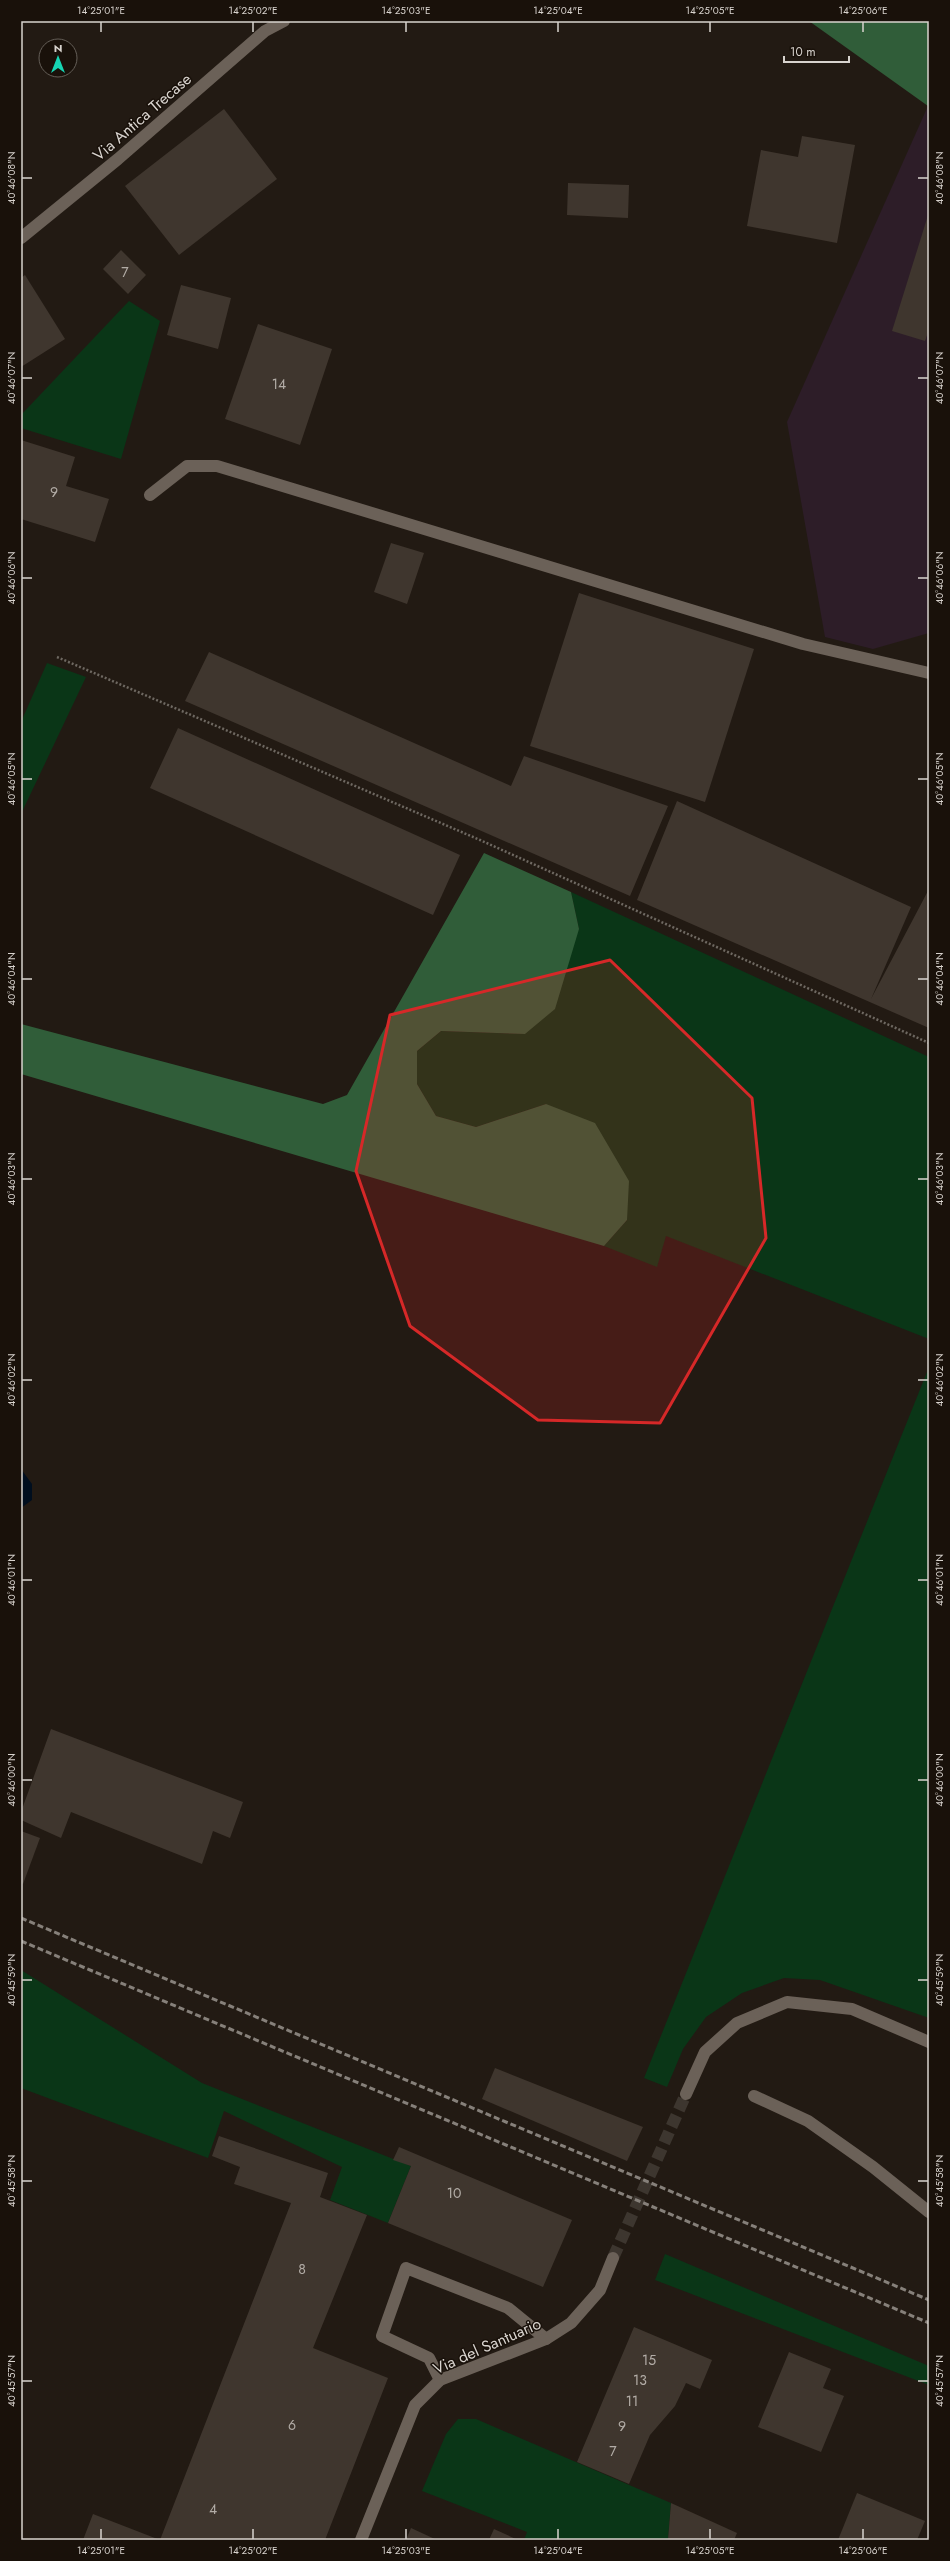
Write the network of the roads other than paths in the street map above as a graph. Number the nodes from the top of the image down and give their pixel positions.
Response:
1 (284, 21) edge
2 (21, 238) edge
3 (150, 495) dead end
4 (929, 673) edge
5 (929, 2042) edge
6 (686, 2094) tunnel mouth
7 (754, 2096) dead end
8 (929, 2212) edge
9 (614, 2258) tunnel mouth
10 (546, 2339) junction
11 (440, 2380) junction
12 (361, 2540) edge

1 - 2 street, Via Antica Trecase
3 - 4 street
5 - 6 street
7 - 8 street
9 - 10 street, Via del Santuario
10 - 11 street, Via del Santuario
10 - 11 street
11 - 12 street, Via del Santuario

